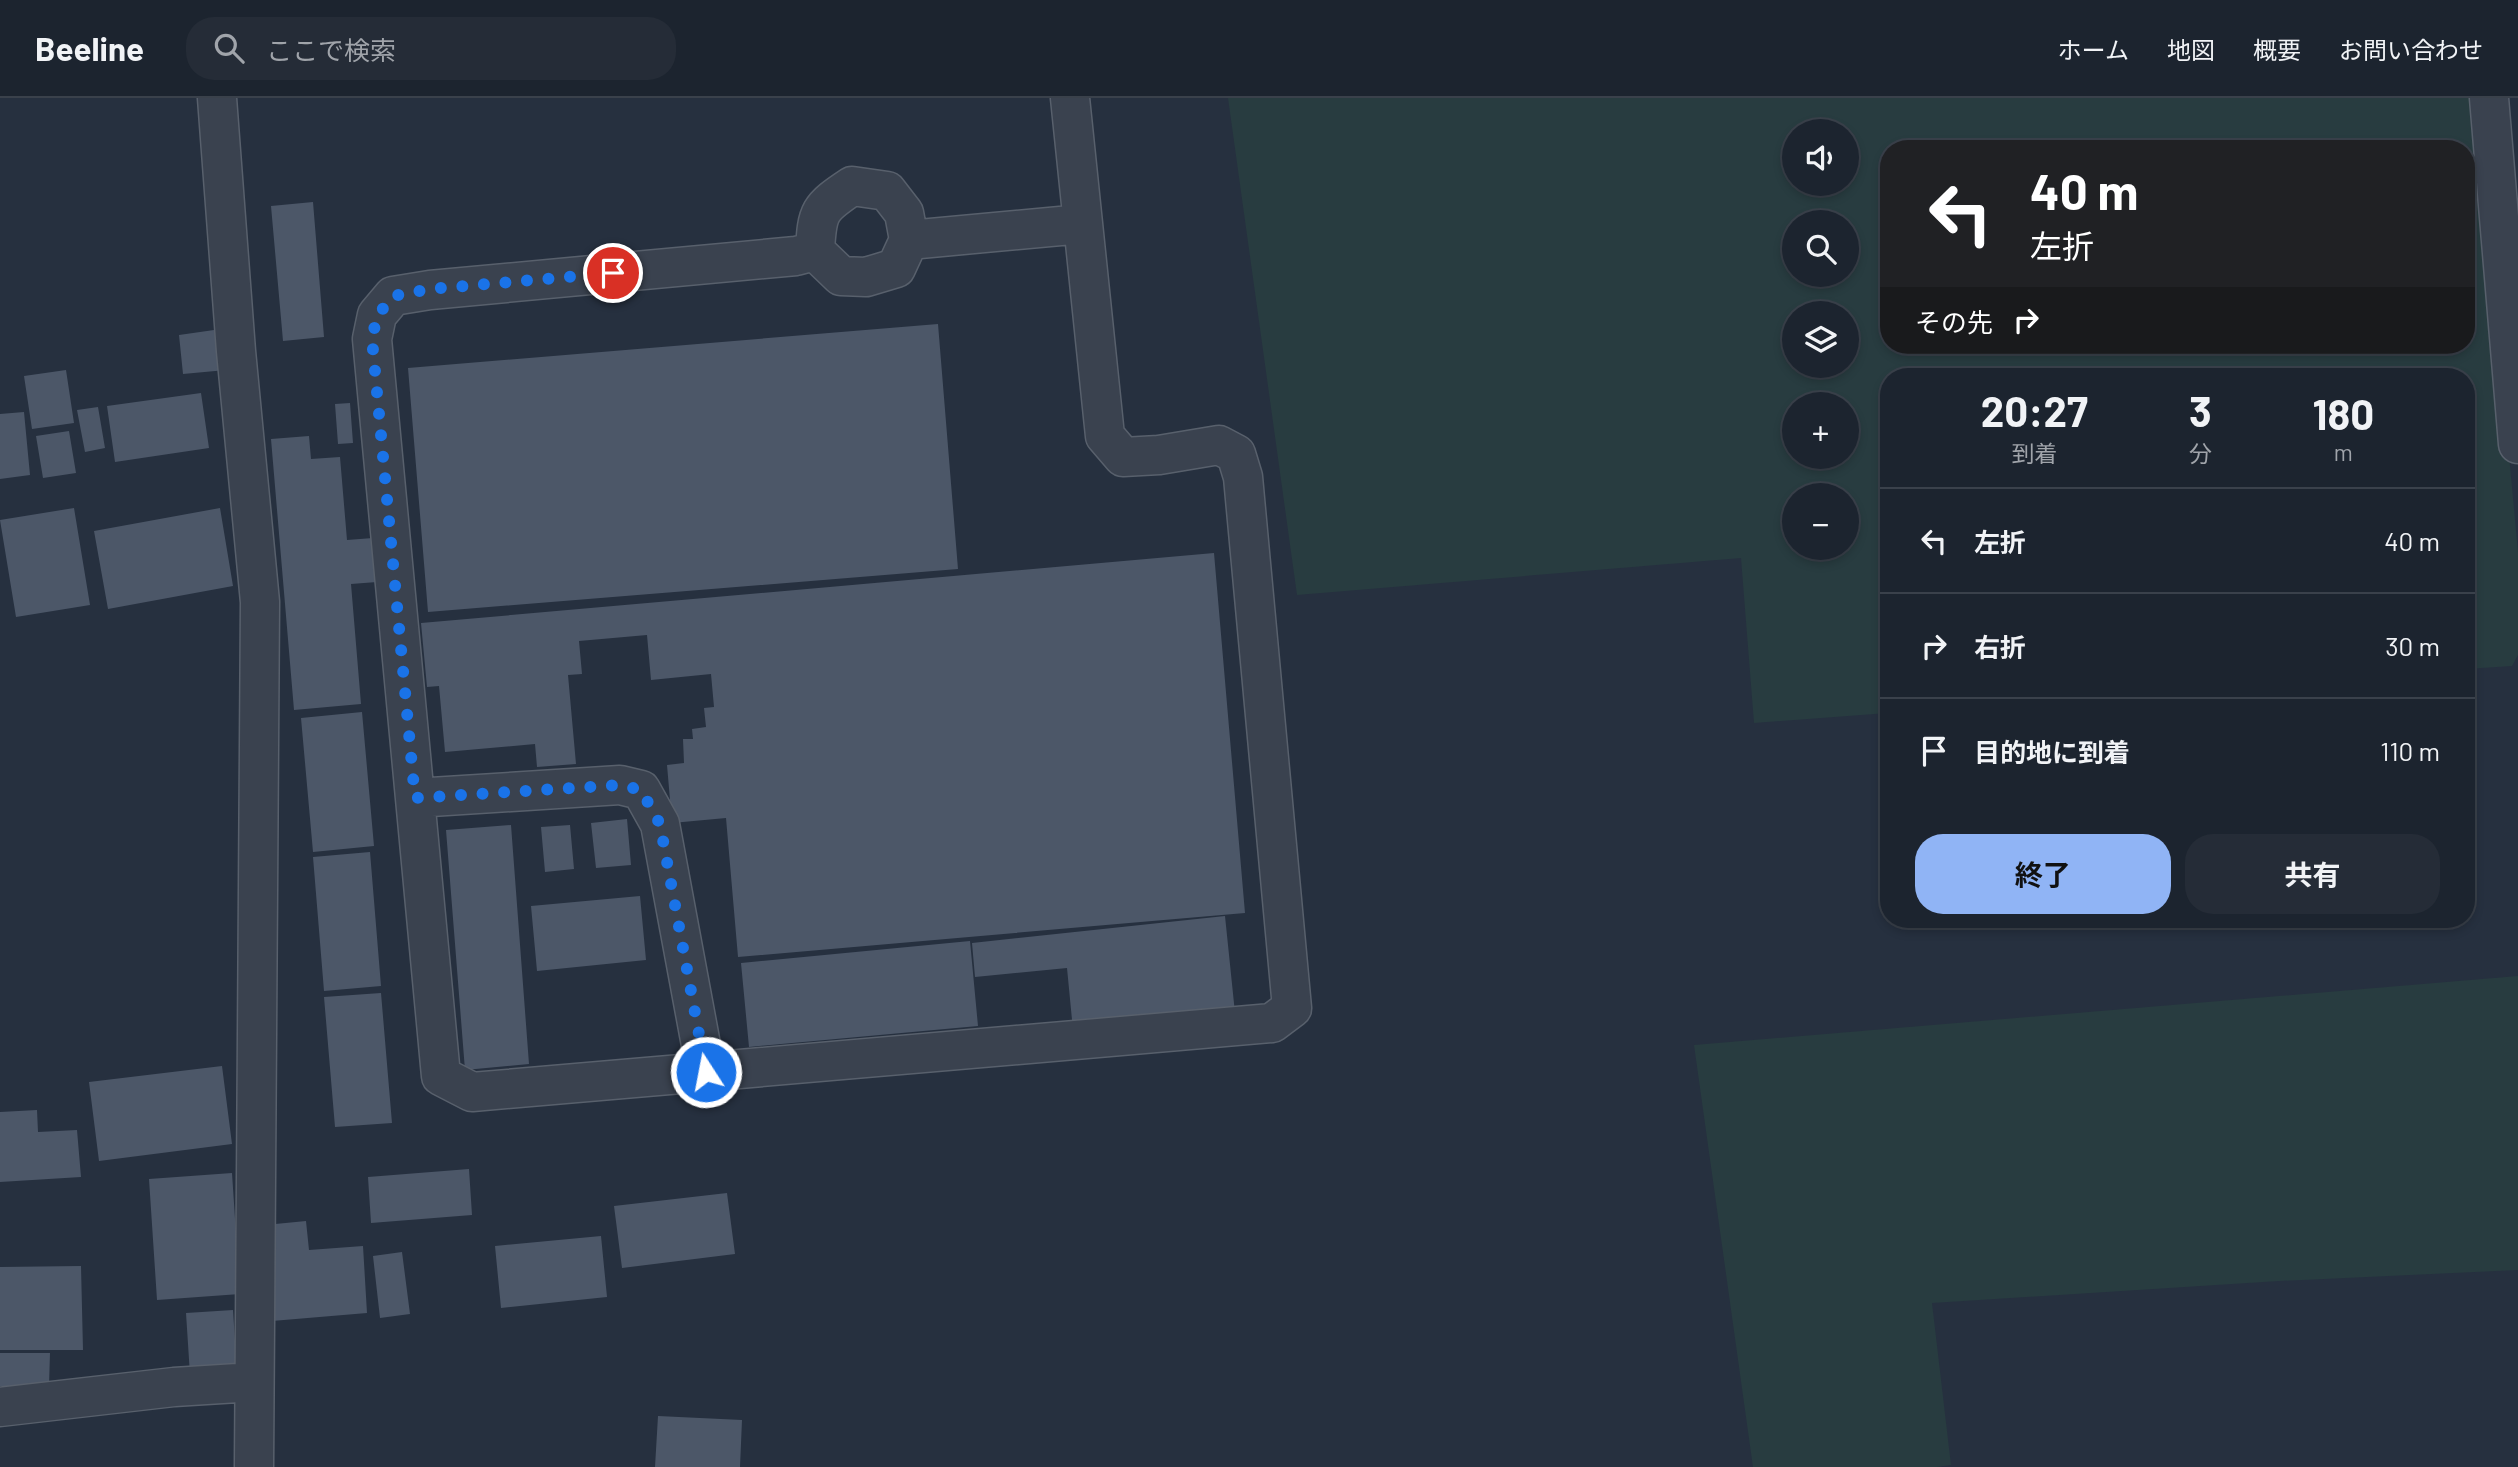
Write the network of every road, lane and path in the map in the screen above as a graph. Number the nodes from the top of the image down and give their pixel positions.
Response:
1 (217, 98) edge
2 (1070, 98) edge
3 (2489, 98) edge
4 (1082, 224) junction
5 (909, 240) junction
6 (815, 251) junction
7 (2518, 444) edge
8 (415, 798) junction
9 (706, 1072) junction
10 (254, 1382) junction
11 (0, 1407) edge
12 (254, 1467) edge

1 - 10 street
2 - 4 street
3 - 7 street
4 - 5 street
4 - 9 street
5 - 6 street
5 - 6 street
6 - 8 street
8 - 9 street
8 - 9 street
10 - 11 street
10 - 12 street

